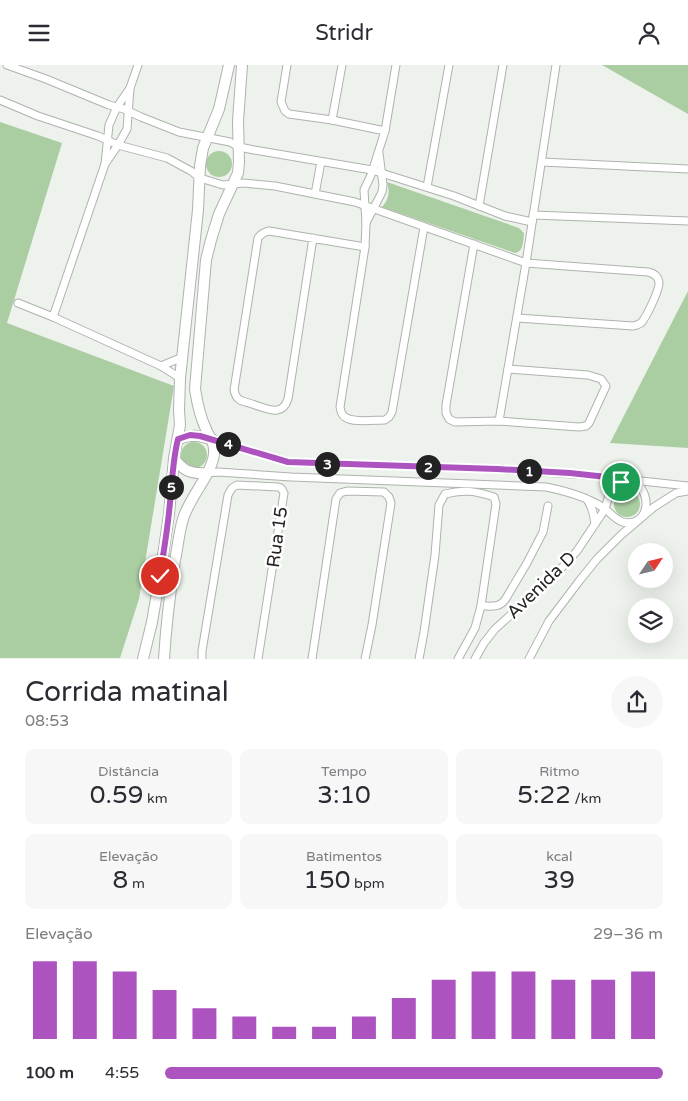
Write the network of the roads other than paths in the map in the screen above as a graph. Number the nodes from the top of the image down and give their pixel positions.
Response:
1 (7, 65) edge
2 (138, 65) edge
3 (229, 65) edge
4 (242, 65) edge
5 (287, 65) edge
6 (342, 65) edge
7 (396, 65) edge
8 (449, 65) edge
9 (503, 65) edge
10 (556, 65) edge
11 (130, 88) junction
12 (0, 100) edge
13 (117, 107) junction
14 (129, 111) junction
15 (332, 120) junction
16 (385, 131) junction
17 (208, 138) junction
18 (107, 140) junction
19 (118, 145) junction
20 (239, 147) junction
21 (379, 151) junction
22 (542, 161) junction
23 (321, 162) junction
24 (106, 164) junction
25 (688, 169) edge
26 (372, 170) junction
27 (381, 173) junction
28 (200, 178) junction
29 (233, 185) junction
30 (427, 187) junction
31 (315, 194) junction
32 (364, 205) junction
33 (479, 206) junction
34 (373, 209) junction
35 (532, 219) junction
36 (688, 221) edge
37 (366, 223) junction
38 (424, 227) junction
39 (313, 238) junction
40 (474, 244) junction
41 (365, 247) junction
42 (526, 263) junction
43 (18, 303) dead end
44 (53, 317) junction
45 (517, 318) junction
46 (183, 357) junction
47 (161, 366) junction
48 (508, 369) junction
49 (180, 378) junction
50 (499, 421) junction
51 (180, 425) junction
52 (178, 439) junction
53 (213, 441) junction
54 (174, 458) junction
55 (206, 473) junction
56 (625, 479) junction
57 (636, 479) junction
58 (688, 486) edge
59 (688, 491) edge
60 (587, 499) junction
61 (548, 505) dead end
62 (606, 509) junction
63 (638, 521) junction
64 (595, 524) junction
65 (482, 606) junction
66 (143, 659) edge
67 (164, 659) edge
68 (202, 659) edge
69 (258, 659) edge
70 (312, 659) edge
71 (365, 659) edge
72 (419, 659) edge
73 (458, 659) edge
74 (475, 659) edge
75 (529, 659) edge

1 - 13 street
2 - 11 street
3 - 17 main road
4 - 20 main road
5 - 15 street
6 - 15 street
7 - 16 street
8 - 30 street
9 - 33 street
10 - 22 street
11 - 13 street
11 - 14 street
12 - 18 street
13 - 14 street
13 - 18 street
14 - 17 street
14 - 19 street
15 - 16 street
16 - 21 street
17 - 20 street
17 - 28 main road
18 - 19 street
18 - 24 street
19 - 24 street
19 - 28 street
20 - 23 street
20 - 29 main road
21 - 26 street
21 - 27 street
22 - 25 street
22 - 35 street
23 - 26 street
23 - 31 street
24 - 44 street
26 - 27 street
26 - 32 street
27 - 30 street
27 - 34 street
28 - 29 street
28 - 46 main road
29 - 31 street
29 - 53 main road
30 - 33 street
31 - 32 street
32 - 34 street
32 - 37 street
33 - 35 street
34 - 37 street
34 - 38 street
35 - 36 street
35 - 42 street
37 - 41 street
38 - 40 street
38 - 41 street
39 - 39 street
39 - 41 street
40 - 42 street
40 - 50 street
42 - 45 street
42 - 45 street
43 - 44 street
44 - 47 street
45 - 48 street
46 - 47 street
46 - 49 main road
47 - 49 street
48 - 50 street
48 - 50 street
49 - 51 main road
51 - 52 main road
51 - 53 main road
52 - 53 main road
52 - 54 main road
53 - 55 main road
53 - 56 street
54 - 55 main road
54 - 66 main road
55 - 60 street
55 - 67 main road
56 - 57 street
56 - 62 street
57 - 58 street
57 - 63 street
59 - 63 street
60 - 62 street
60 - 64 street
61 - 65 street
62 - 63 street
62 - 64 street, Avenida D
63 - 75 street
64 - 74 street, Avenida D
65 - 72 street
65 - 73 street
68 - 69 street, Rua 15
70 - 71 street

